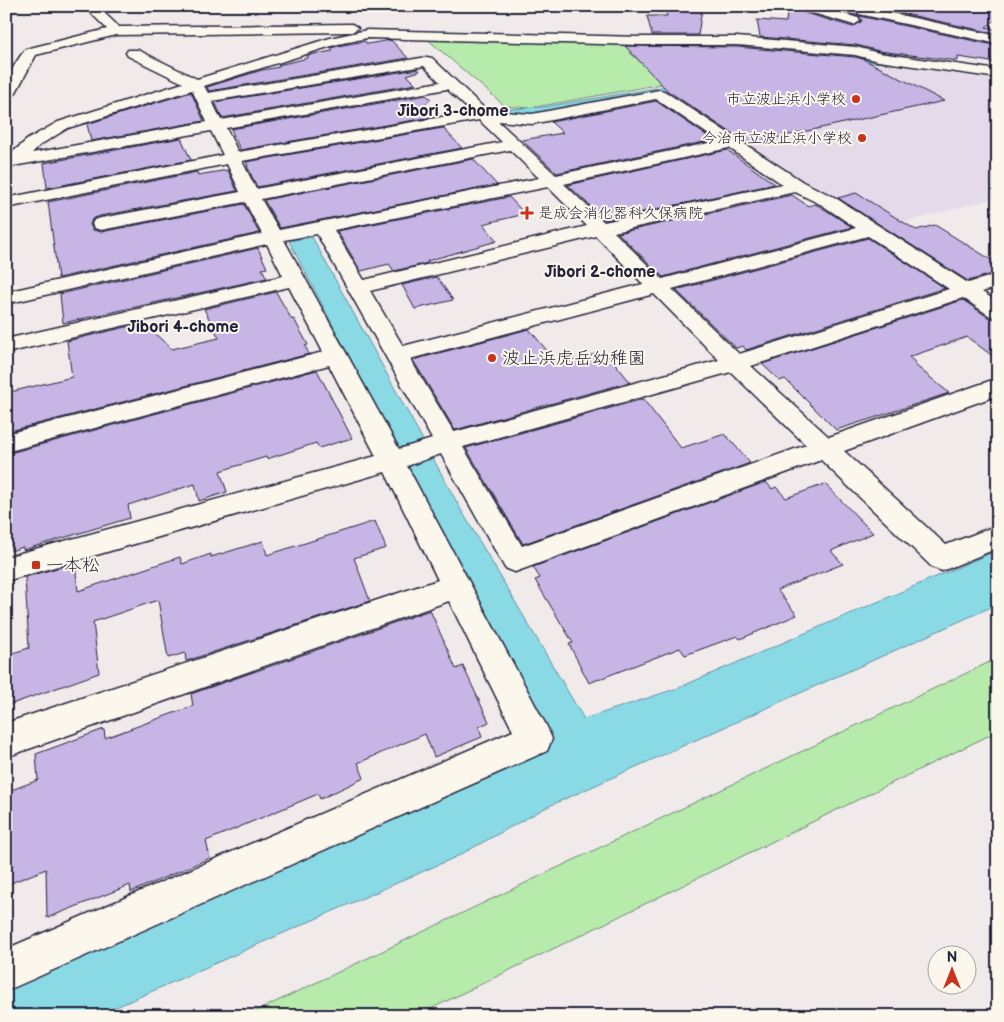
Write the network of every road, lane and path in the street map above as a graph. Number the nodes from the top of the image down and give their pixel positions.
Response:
1 (90, 6) edge
2 (803, 6) edge
3 (864, 9) edge
4 (854, 21) junction
5 (116, 31) junction
6 (367, 34) junction
7 (402, 34) junction
8 (998, 40) edge
9 (855, 42) junction
10 (132, 53) dead end
11 (427, 61) junction
12 (998, 74) edge
13 (450, 84) junction
14 (200, 91) junction
15 (6, 93) edge
16 (482, 115) junction
17 (216, 126) junction
18 (730, 143) junction
19 (513, 145) junction
20 (232, 158) junction
21 (10, 164) edge
22 (552, 181) junction
23 (797, 186) junction
24 (250, 194) junction
25 (6, 203) edge
26 (101, 224) dead end
27 (323, 228) junction
28 (600, 229) junction
29 (871, 230) junction
30 (273, 237) junction
31 (295, 279) junction
32 (998, 280) edge
33 (658, 286) junction
34 (358, 288) junction
35 (966, 291) junction
36 (6, 298) edge
37 (998, 311) edge
38 (6, 346) edge
39 (397, 355) junction
40 (336, 356) junction
41 (736, 364) junction
42 (998, 386) edge
43 (6, 442) edge
44 (447, 443) junction
45 (824, 447) junction
46 (392, 461) junction
47 (998, 536) edge
48 (6, 569) edge
49 (457, 586) junction
50 (6, 740) edge
51 (6, 970) edge

1 - 5 street
2 - 4 street
3 - 4 street
3 - 8 street
4 - 9 street
5 - 6 street
5 - 15 street
6 - 7 street
6 - 14 street
7 - 9 street
7 - 11 street
9 - 12 street
10 - 14 street
11 - 13 street
11 - 14 street
13 - 16 street
13 - 17 street
14 - 17 street
14 - 21 street
16 - 18 street
16 - 19 street
16 - 20 street
17 - 20 street
17 - 21 street
18 - 22 street
18 - 23 street
19 - 22 street
19 - 24 street
20 - 24 street
20 - 25 street
22 - 27 street
22 - 28 street
23 - 28 street
23 - 29 street
24 - 26 street
24 - 30 street
27 - 30 street
27 - 34 street
28 - 33 street
28 - 34 street
29 - 33 street
29 - 35 street
30 - 31 street
30 - 36 street
31 - 38 street
31 - 40 street
32 - 35 street
33 - 39 street
33 - 41 street
34 - 39 street
35 - 37 street
35 - 41 street
39 - 44 street
40 - 43 street
40 - 46 street
41 - 44 street
41 - 45 street
42 - 45 street
44 - 45 street
44 - 46 street
45 - 47 street
46 - 48 street
46 - 49 street
49 - 50 street
49 - 51 street

